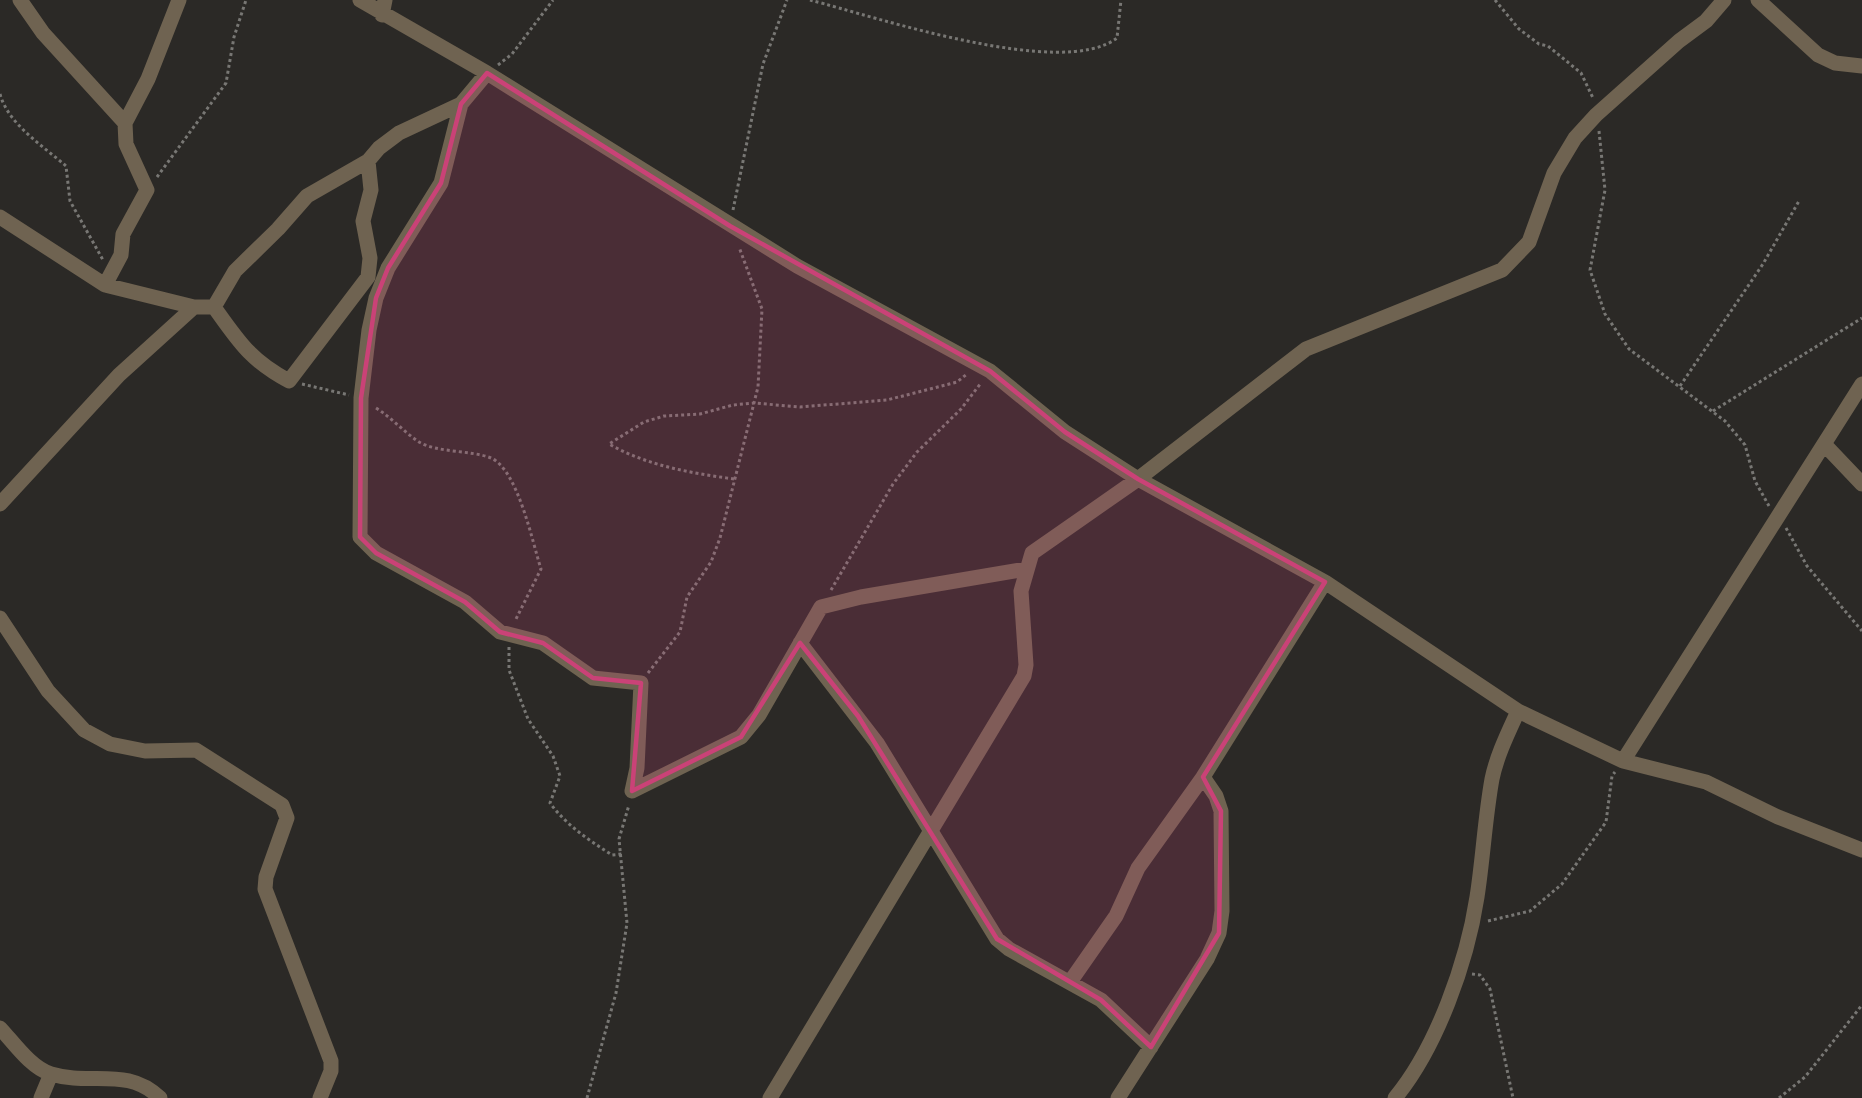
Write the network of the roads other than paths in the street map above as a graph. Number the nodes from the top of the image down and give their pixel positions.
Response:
1 (20, 0) edge
2 (179, 0) edge
3 (360, 0) edge
4 (1724, 0) edge
5 (1758, 0) edge
6 (384, 7) edge
7 (1862, 66) edge
8 (487, 73) junction
9 (461, 104) junction
10 (125, 123) junction
11 (368, 161) junction
12 (0, 217) edge
13 (107, 281) junction
14 (194, 307) junction
15 (214, 307) junction
16 (1862, 384) edge
17 (1824, 444) junction
18 (1138, 479) junction
19 (1862, 484) edge
20 (0, 504) edge
21 (1026, 569) junction
22 (1325, 582) junction
23 (0, 618) edge
24 (800, 643) junction
25 (1518, 711) junction
26 (1623, 761) junction
27 (1203, 777) junction
28 (932, 830) junction
29 (1862, 850) edge
30 (1070, 982) junction
31 (0, 1028) edge
32 (1151, 1047) junction
33 (51, 1074) junction
34 (41, 1098) edge
35 (160, 1098) edge
36 (320, 1098) edge
37 (770, 1098) edge
38 (1118, 1098) edge
39 (1395, 1098) edge

1 - 10 street
2 - 10 street
3 - 6 street
4 - 18 street
5 - 7 street
6 - 8 street
8 - 9 street
8 - 18 street
9 - 11 street
9 - 24 street
10 - 13 street
11 - 15 street
11 - 15 street
12 - 13 street
13 - 14 street
14 - 15 street
14 - 20 street
16 - 17 street
17 - 19 street
17 - 26 street
18 - 21 street
18 - 22 street
21 - 24 street
21 - 28 street
22 - 25 street
22 - 27 street
23 - 36 street
24 - 28 street
25 - 26 street
25 - 39 street
26 - 29 street
27 - 30 street
27 - 32 street
28 - 30 street
28 - 37 street
30 - 32 street
31 - 33 street
32 - 38 street
33 - 34 street
33 - 35 street

